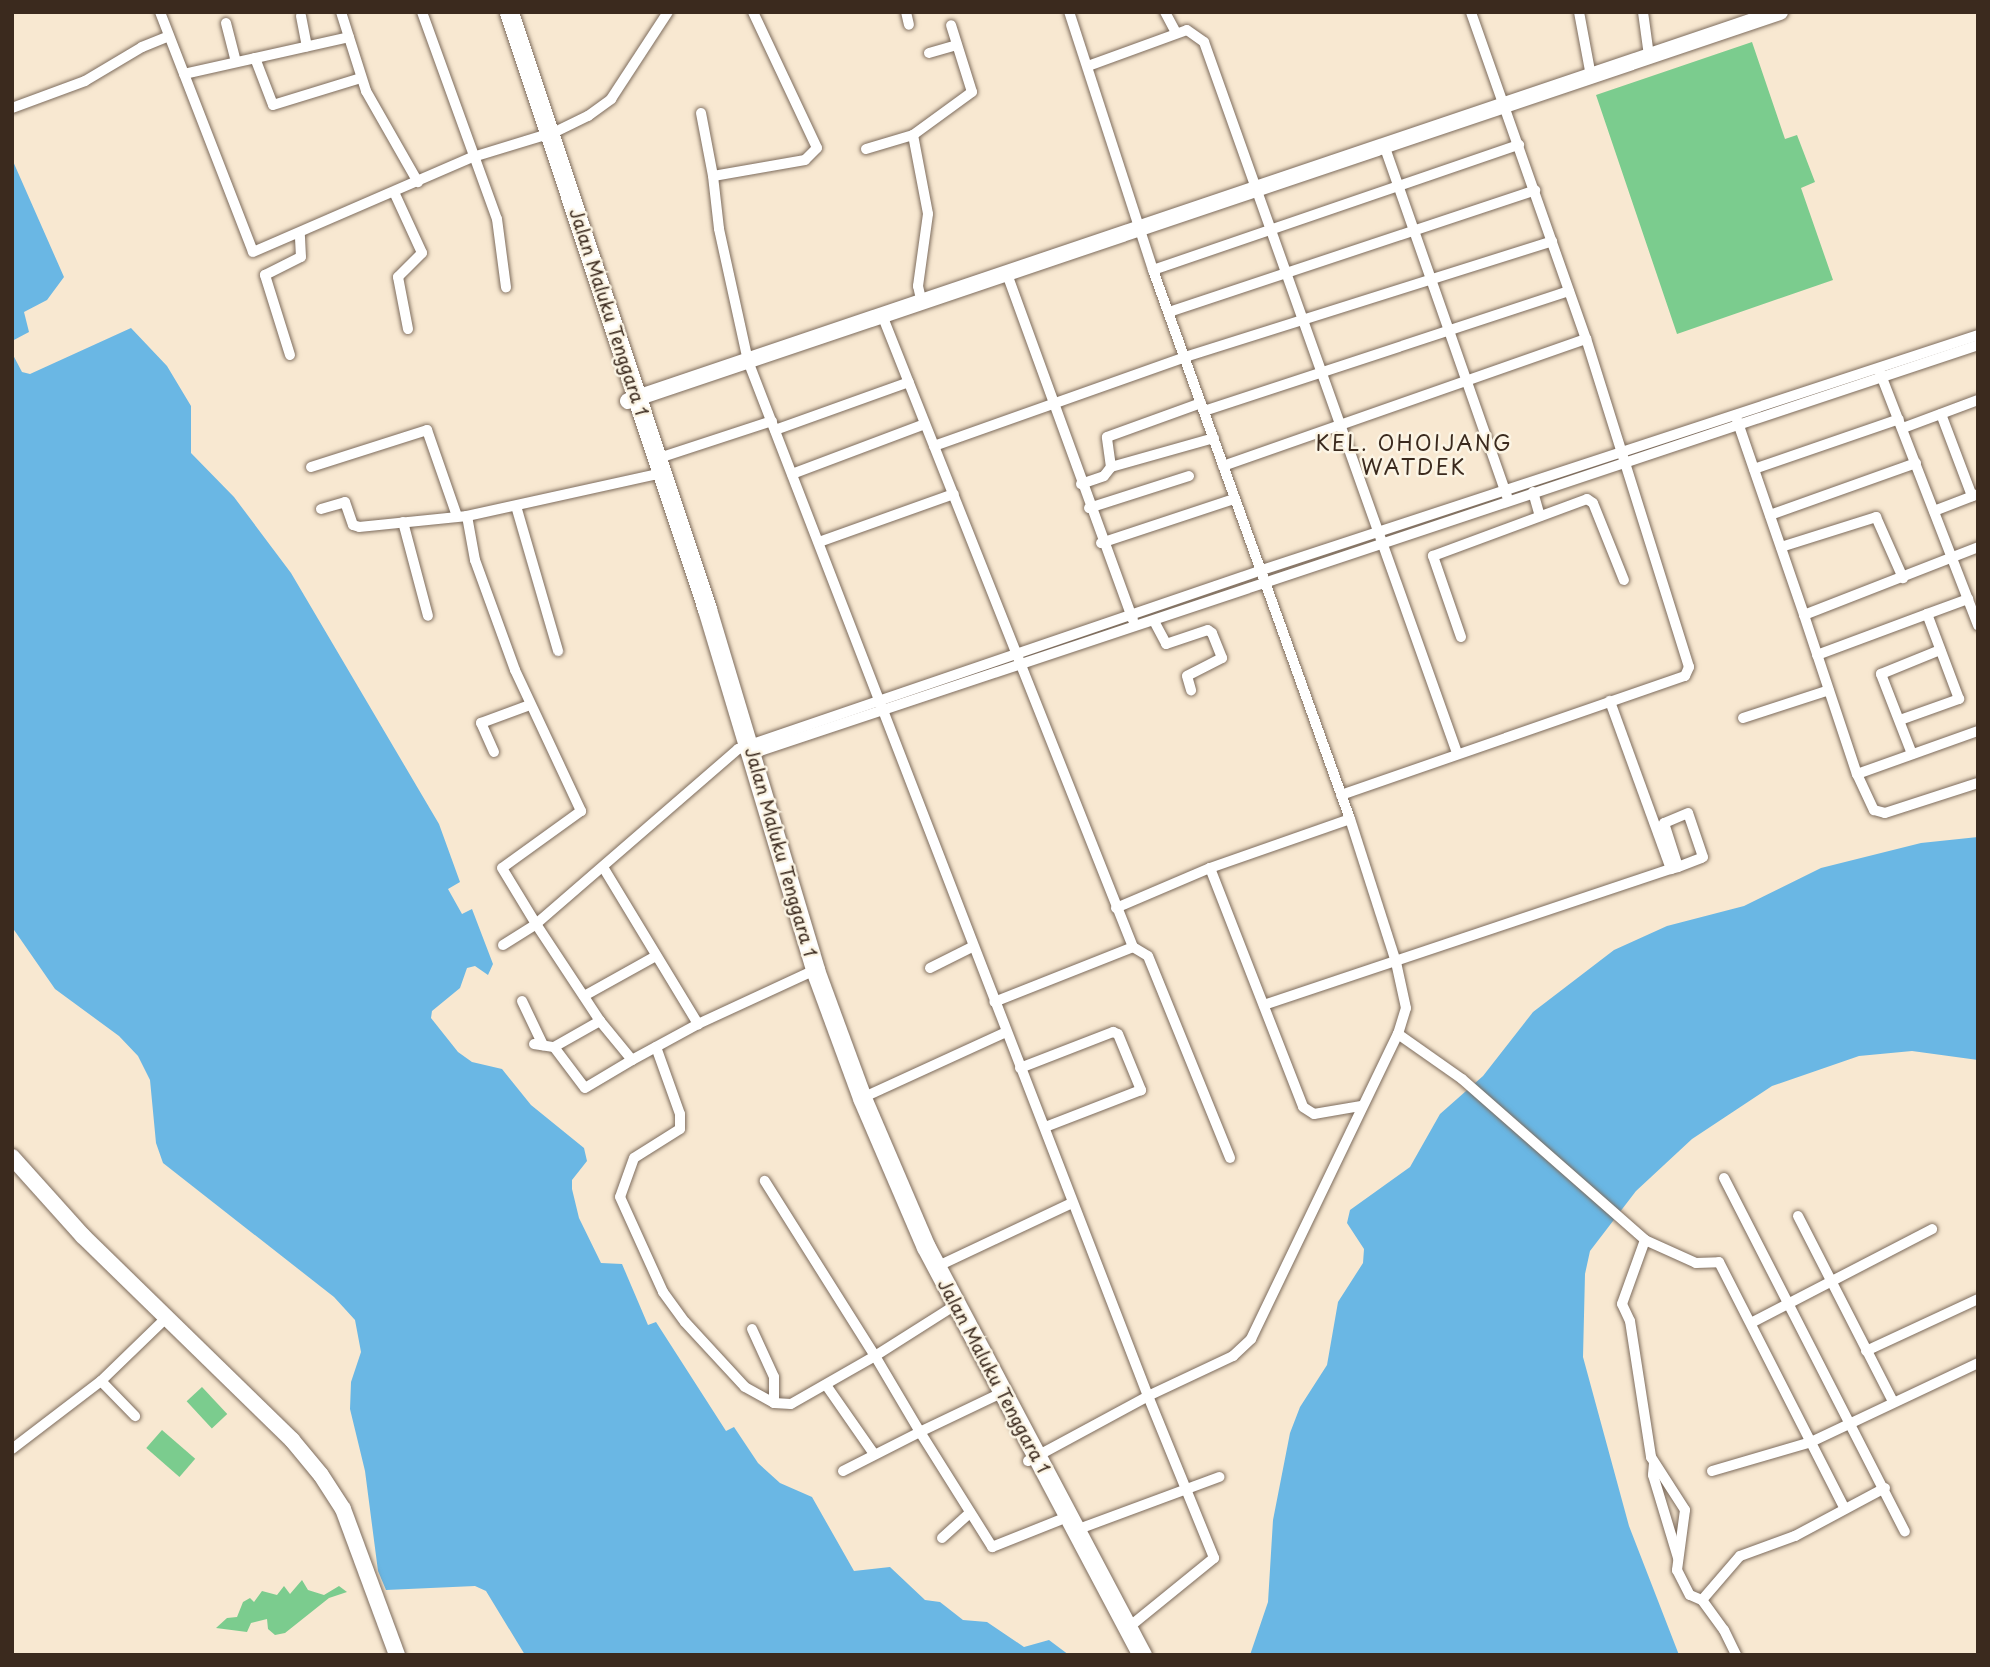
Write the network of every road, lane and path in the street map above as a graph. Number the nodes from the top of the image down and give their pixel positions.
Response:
1 (160, 12) edge
2 (341, 12) edge
3 (422, 12) edge
4 (498, 12) edge
5 (509, 12) edge
6 (668, 12) edge
7 (753, 12) edge
8 (906, 12) edge
9 (1069, 12) edge
10 (1166, 12) edge
11 (1471, 12) edge
12 (1578, 12) edge
13 (1643, 12) edge
14 (1775, 13) edge
15 (301, 16) dead end
16 (226, 23) dead end
17 (908, 25) dead end
18 (951, 25) dead end
19 (1176, 33) junction
20 (169, 36) junction
21 (349, 37) junction
22 (957, 45) junction
23 (307, 46) junction
24 (929, 53) dead end
25 (1649, 56) junction
26 (255, 58) junction
27 (236, 62) junction
28 (1088, 66) junction
29 (184, 74) junction
30 (1591, 76) junction
31 (360, 78) junction
32 (1504, 106) junction
33 (12, 108) edge
34 (701, 113) dead end
35 (545, 134) junction
36 (914, 135) junction
37 (1384, 145) junction
38 (1519, 145) junction
39 (866, 149) dead end
40 (473, 157) junction
41 (713, 176) junction
42 (418, 182) junction
43 (1400, 185) junction
44 (1258, 188) junction
45 (1535, 190) junction
46 (394, 192) junction
47 (1272, 228) junction
48 (1140, 230) junction
49 (1415, 230) junction
50 (300, 235) junction
51 (1552, 241) junction
52 (1153, 270) junction
53 (1287, 272) junction
54 (1007, 274) junction
55 (1433, 278) junction
56 (506, 287) dead end
57 (1569, 291) junction
58 (922, 303) junction
59 (1169, 312) junction
60 (882, 315) junction
61 (1304, 319) junction
62 (408, 330) dead end
63 (1450, 331) junction
64 (1978, 335) edge
65 (1586, 339) junction
66 (1978, 345) edge
67 (290, 355) dead end
68 (1185, 357) junction
69 (748, 361) junction
70 (1322, 371) junction
71 (1880, 372) junction
72 (1467, 379) junction
73 (909, 383) junction
74 (632, 399) junction
75 (1977, 401) edge
76 (1051, 403) junction
77 (1203, 407) junction
78 (1941, 414) junction
79 (1736, 419) junction
80 (1342, 423) junction
81 (1901, 423) junction
82 (925, 424) junction
83 (773, 426) junction
84 (1214, 438) junction
85 (934, 446) junction
86 (1624, 456) junction
87 (1916, 463) junction
88 (1223, 466) junction
89 (311, 467) dead end
90 (655, 467) junction
91 (1111, 467) junction
92 (1754, 469) junction
93 (792, 474) junction
94 (1189, 476) dead end
95 (1081, 484) junction
96 (1533, 492) junction
97 (954, 494) junction
98 (1975, 495) edge
99 (1507, 496) junction
100 (1234, 499) junction
101 (516, 506) junction
102 (1089, 508) junction
103 (321, 509) dead end
104 (1934, 511) junction
105 (462, 516) junction
106 (1540, 516) junction
107 (1770, 516) junction
108 (403, 522) junction
109 (1378, 532) junction
110 (819, 542) junction
111 (1101, 542) junction
112 (1382, 544) junction
113 (1781, 547) junction
114 (1978, 547) edge
115 (1951, 558) junction
116 (1259, 571) junction
117 (1903, 578) junction
118 (1624, 580) dead end
119 (1264, 584) junction
120 (1978, 591) edge
121 (1967, 597) junction
122 (1927, 614) junction
123 (1804, 615) junction
124 (428, 616) dead end
125 (1131, 616) junction
126 (1154, 621) junction
127 (1978, 625) edge
128 (1136, 627) junction
129 (1461, 637) dead end
130 (1940, 650) junction
131 (558, 651) dead end
132 (1817, 655) junction
133 (1017, 659) junction
134 (1191, 690) dead end
135 (1829, 690) junction
136 (1611, 701) junction
137 (530, 705) junction
138 (880, 706) junction
139 (1742, 718) dead end
140 (1900, 720) junction
141 (1978, 731) edge
142 (495, 752) dead end
143 (742, 753) junction
144 (1457, 753) junction
145 (1912, 754) junction
146 (1857, 774) junction
147 (1978, 783) edge
148 (1341, 795) junction
149 (1350, 819) junction
150 (603, 867) junction
151 (1210, 868) junction
152 (1674, 868) junction
153 (1116, 908) junction
154 (536, 923) junction
155 (503, 945) dead end
156 (972, 947) junction
157 (1133, 947) junction
158 (656, 956) junction
159 (1396, 962) junction
160 (930, 968) dead end
161 (812, 972) junction
162 (584, 996) junction
163 (522, 1001) dead end
164 (994, 1002) junction
165 (1264, 1005) junction
166 (600, 1021) junction
167 (698, 1024) junction
168 (1006, 1032) junction
169 (1398, 1034) junction
170 (544, 1045) junction
171 (656, 1047) junction
172 (632, 1060) junction
173 (1020, 1068) junction
174 (862, 1098) junction
175 (1361, 1106) junction
176 (1045, 1127) junction
177 (12, 1157) edge
178 (1230, 1157) dead end
179 (1724, 1178) dead end
180 (765, 1181) dead end
181 (1072, 1203) junction
182 (1798, 1216) dead end
183 (1932, 1229) dead end
184 (1645, 1240) junction
185 (936, 1267) junction
186 (1831, 1281) junction
187 (1978, 1299) edge
188 (1791, 1302) junction
189 (949, 1309) junction
190 (165, 1320) junction
191 (1751, 1323) junction
192 (752, 1329) dead end
193 (1866, 1351) junction
194 (875, 1356) junction
195 (1978, 1363) edge
196 (101, 1381) junction
197 (826, 1385) junction
198 (995, 1396) junction
199 (1147, 1396) junction
200 (1893, 1402) junction
201 (774, 1403) junction
202 (135, 1416) dead end
203 (1852, 1423) junction
204 (920, 1432) junction
205 (1811, 1442) junction
206 (12, 1449) edge
207 (874, 1454) junction
208 (1033, 1459) junction
209 (1654, 1463) junction
210 (843, 1471) dead end
211 (1713, 1471) dead end
212 (1219, 1477) dead end
213 (1885, 1488) junction
214 (1184, 1491) junction
215 (1845, 1509) junction
216 (971, 1513) junction
217 (1068, 1525) junction
218 (1905, 1531) dead end
219 (942, 1538) dead end
220 (1679, 1561) junction
221 (1702, 1600) junction
222 (1128, 1628) junction
223 (397, 1655) edge
224 (1131, 1655) edge
225 (1142, 1655) edge
226 (1736, 1655) edge

1 - 20 street
2 - 21 street
3 - 40 street
4 - 35 highway, Jalan Maluku Tenggara 1
5 - 35 highway, Jalan Maluku Tenggara 1
6 - 35 street
7 - 41 street
8 - 17 street
9 - 28 street
10 - 19 street
11 - 32 street
12 - 30 street
13 - 25 street
14 - 25 street
15 - 23 street
16 - 27 street
18 - 22 street
19 - 28 street
19 - 44 street
20 - 29 street
20 - 33 street
21 - 23 street
21 - 31 street
22 - 24 street
22 - 36 street
23 - 26 street
25 - 30 street
26 - 27 street
26 - 31 street
27 - 29 street
28 - 48 street
29 - 50 street
30 - 32 street
31 - 42 street
32 - 37 street
32 - 38 street
34 - 41 street
35 - 40 street
35 - 74 highway, Jalan Maluku Tenggara 1
36 - 39 street
36 - 58 street
37 - 43 street
37 - 44 street
38 - 43 street
38 - 45 street
40 - 42 street
40 - 56 street
41 - 69 street
42 - 46 street
43 - 47 street
43 - 49 street
44 - 47 street
44 - 48 street
45 - 49 street
45 - 51 street
46 - 50 street
46 - 62 street
47 - 52 street
47 - 53 street
48 - 52 street
48 - 54 street
49 - 53 street
49 - 55 street
50 - 67 street
51 - 55 street
51 - 57 street
52 - 59 street
53 - 59 street
53 - 61 street
54 - 58 street
54 - 76 street
55 - 61 street
55 - 63 street
57 - 63 street
57 - 65 street
58 - 60 street
59 - 68 street
60 - 69 street
60 - 73 street
61 - 68 street
61 - 70 street
63 - 70 street
63 - 72 street
64 - 71 street
65 - 72 street
65 - 86 street
66 - 71 street
68 - 76 street
68 - 77 street
69 - 74 street
69 - 83 street
70 - 77 street
70 - 80 street
71 - 79 street
71 - 81 street
72 - 80 street
72 - 99 street
73 - 82 street
73 - 83 street
74 - 90 highway, Jalan Maluku Tenggara 1
75 - 78 street
76 - 85 street
76 - 95 street
77 - 84 street
77 - 91 street
78 - 81 street
78 - 98 street
79 - 86 street
79 - 92 street
80 - 88 street
80 - 109 street
81 - 87 street
81 - 92 street
82 - 85 street
82 - 93 street
83 - 90 street
83 - 93 street
84 - 88 street
84 - 91 street
85 - 97 street
86 - 96 street
86 - 99 street
86 - 136 street
87 - 104 street
87 - 107 street
88 - 100 street
89 - 105 street
90 - 101 street
90 - 143 highway, Jalan Maluku Tenggara 1
91 - 95 street
92 - 107 street
93 - 110 street
94 - 102 street
95 - 102 street
96 - 99 street
96 - 106 street
97 - 110 street
97 - 133 street
98 - 104 street
99 - 109 street
99 - 112 street
100 - 111 street
100 - 116 street
101 - 105 street
101 - 131 street
102 - 111 street
103 - 108 street
104 - 115 street
105 - 108 street
105 - 137 street
106 - 118 street
106 - 129 street
107 - 113 street
108 - 124 street
109 - 112 street
109 - 116 street
110 - 138 street
111 - 125 street
112 - 119 street
112 - 144 street
113 - 117 street
113 - 123 street
114 - 115 street
115 - 117 street
115 - 121 street
116 - 119 street
116 - 125 street
117 - 123 street
119 - 126 street
119 - 148 street
120 - 121 street
121 - 122 street
121 - 127 street
122 - 130 street
122 - 132 street
123 - 132 street
125 - 128 street
125 - 133 street
126 - 128 street
126 - 134 street
128 - 133 street
130 - 140 street
130 - 140 street
132 - 135 street
133 - 138 street
133 - 153 street
135 - 139 street
135 - 146 street
136 - 144 street
136 - 152 street
137 - 142 street
137 - 154 street
138 - 143 street
138 - 156 street
140 - 145 street
141 - 145 street
143 - 150 street
143 - 161 highway, Jalan Maluku Tenggara 1
144 - 148 street
145 - 146 street
146 - 147 street
148 - 149 street
149 - 151 street
149 - 159 street
150 - 154 street
150 - 158 street
151 - 153 street
151 - 165 street
152 - 152 street
152 - 159 street
153 - 157 street
154 - 155 street
154 - 162 street
156 - 160 street
156 - 164 street
157 - 164 street
157 - 178 street
158 - 162 street
158 - 167 street
159 - 165 street
159 - 169 street
161 - 167 street
161 - 174 highway, Jalan Maluku Tenggara 1
161 - 189 highway, Jalan Maluku Tenggara 1
162 - 166 street
163 - 170 street
164 - 168 street
165 - 175 street
166 - 170 street
166 - 172 street
167 - 171 street
168 - 173 street
168 - 174 street
169 - 175 street
169 - 184 street
170 - 172 street
171 - 172 street
171 - 201 street
173 - 176 street
173 - 176 street
174 - 185 highway, Jalan Maluku Tenggara 1
175 - 199 street
176 - 181 street
177 - 190 street
179 - 188 street
180 - 194 street
181 - 185 street
181 - 199 street
182 - 186 street
183 - 186 street
184 - 191 street
184 - 209 street
185 - 208 highway, Jalan Maluku Tenggara 1
186 - 188 street
186 - 193 street
187 - 193 street
188 - 191 street
188 - 203 street
189 - 194 street
189 - 198 highway, Jalan Maluku Tenggara 1
190 - 196 street
190 - 223 street
191 - 205 street
192 - 201 street
193 - 200 street
194 - 197 street
194 - 204 street
195 - 200 street
196 - 202 street
196 - 206 street
197 - 201 street
197 - 207 street
198 - 204 street
198 - 208 highway, Jalan Maluku Tenggara 1
199 - 208 street
199 - 214 street
200 - 203 street
203 - 205 street
203 - 213 street
204 - 207 street
204 - 216 street
205 - 211 street
205 - 215 street
207 - 210 street
208 - 217 highway, Jalan Maluku Tenggara 1
209 - 220 street
209 - 220 street
212 - 214 street
213 - 215 street
213 - 218 street
214 - 217 street
214 - 222 street
215 - 221 street
216 - 217 street
216 - 219 street
217 - 222 highway, Jalan Maluku Tenggara 1
217 - 224 highway, Jalan Maluku Tenggara 1
220 - 221 street
221 - 226 street
222 - 225 highway, Jalan Maluku Tenggara 1

